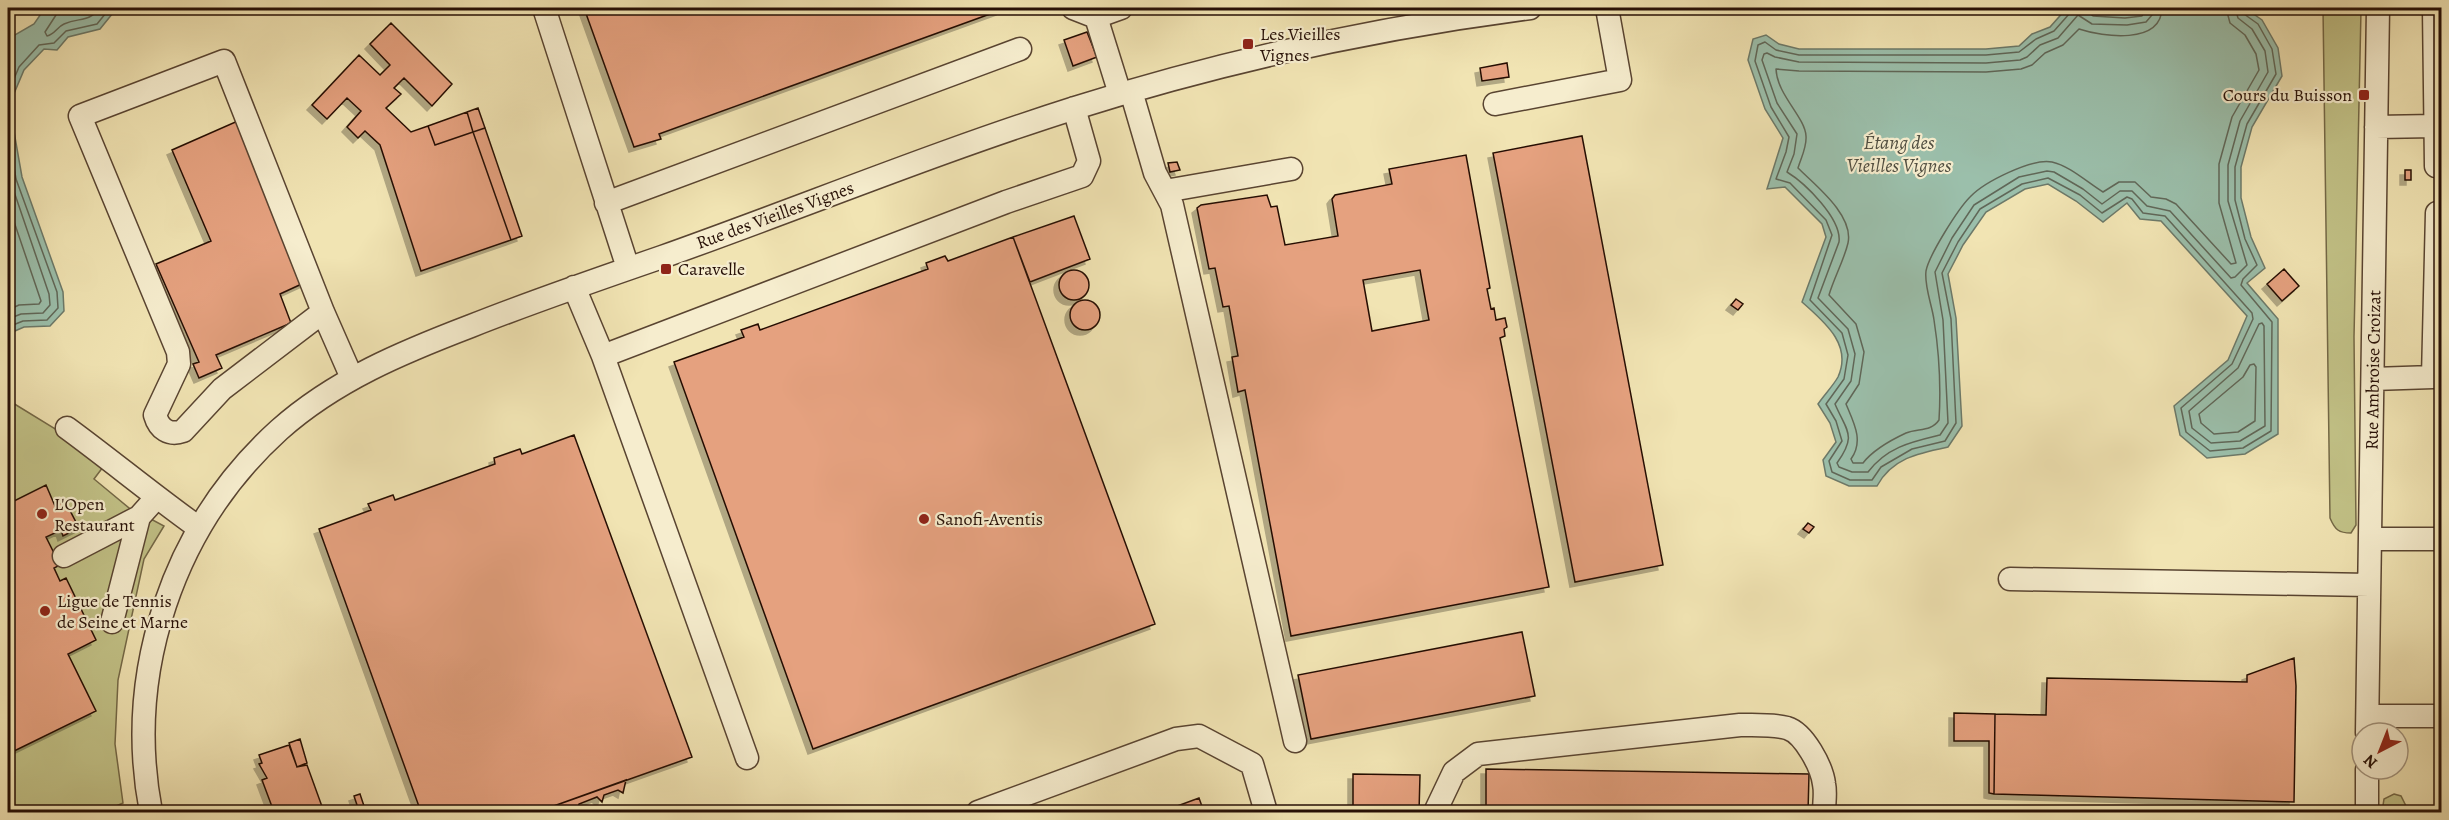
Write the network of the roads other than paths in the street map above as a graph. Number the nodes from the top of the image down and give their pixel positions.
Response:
1 (544, 8) edge
2 (1073, 8) edge
3 (1121, 8) edge
4 (1530, 8) edge
5 (1607, 8) edge
6 (2378, 8) edge
7 (2434, 9) dead end
8 (1499, 10) edge
9 (1096, 17) junction
10 (1020, 50) dead end
11 (2438, 59) edge
12 (1125, 93) junction
13 (1495, 104) dead end
14 (1074, 108) junction
15 (2437, 114) edge
16 (2376, 127) junction
17 (2436, 166) dead end
18 (1291, 169) dead end
19 (1165, 191) junction
20 (606, 203) junction
21 (2442, 213) edge
22 (2439, 262) edge
23 (627, 268) junction
24 (574, 288) junction
25 (2439, 308) edge
26 (323, 312) junction
27 (603, 356) junction
28 (352, 378) junction
29 (2373, 379) junction
30 (67, 428) dead end
31 (156, 498) junction
32 (140, 517) junction
33 (199, 528) junction
34 (2370, 539) junction
35 (2442, 539) edge
36 (64, 556) dead end
37 (2010, 579) dead end
38 (2370, 585) junction
39 (112, 622) dead end
40 (2442, 716) edge
41 (2368, 721) edge
42 (2396, 721) edge
43 (1295, 741) dead end
44 (747, 758) dead end
45 (2367, 781) edge
46 (151, 813) edge
47 (978, 813) edge
48 (1266, 813) edge
49 (1435, 813) edge
50 (1824, 813) edge
51 (2367, 813) edge

1 - 20 street
2 - 9 street
3 - 9 street
4 - 8 street, Rue des Vieilles Vignes
5 - 13 street
6 - 16 street, Rue Ambroise Croizat
7 - 11 street
8 - 12 street, Rue des Vieilles Vignes
9 - 12 street
10 - 20 street
11 - 15 street
12 - 14 street, Rue des Vieilles Vignes
12 - 19 street
14 - 23 street, Rue des Vieilles Vignes
14 - 27 street
15 - 16 street
15 - 17 street
16 - 29 street, Rue Ambroise Croizat
18 - 19 street
19 - 43 street
20 - 23 street
21 - 22 street
22 - 25 street
23 - 24 street, Rue des Vieilles Vignes
24 - 27 street
24 - 28 street, Rue des Vieilles Vignes
25 - 29 street
26 - 26 street
26 - 28 street
27 - 44 street
28 - 33 street, Rue des Vieilles Vignes
29 - 34 street, Rue Ambroise Croizat
30 - 31 street
31 - 32 street
31 - 33 street
32 - 36 street
32 - 39 street
33 - 46 street, Rue des Vieilles Vignes
34 - 35 street
34 - 38 street, Rue Ambroise Croizat
37 - 38 street
38 - 41 street, Rue Ambroise Croizat
40 - 42 street
45 - 51 street
47 - 48 street
49 - 50 street

